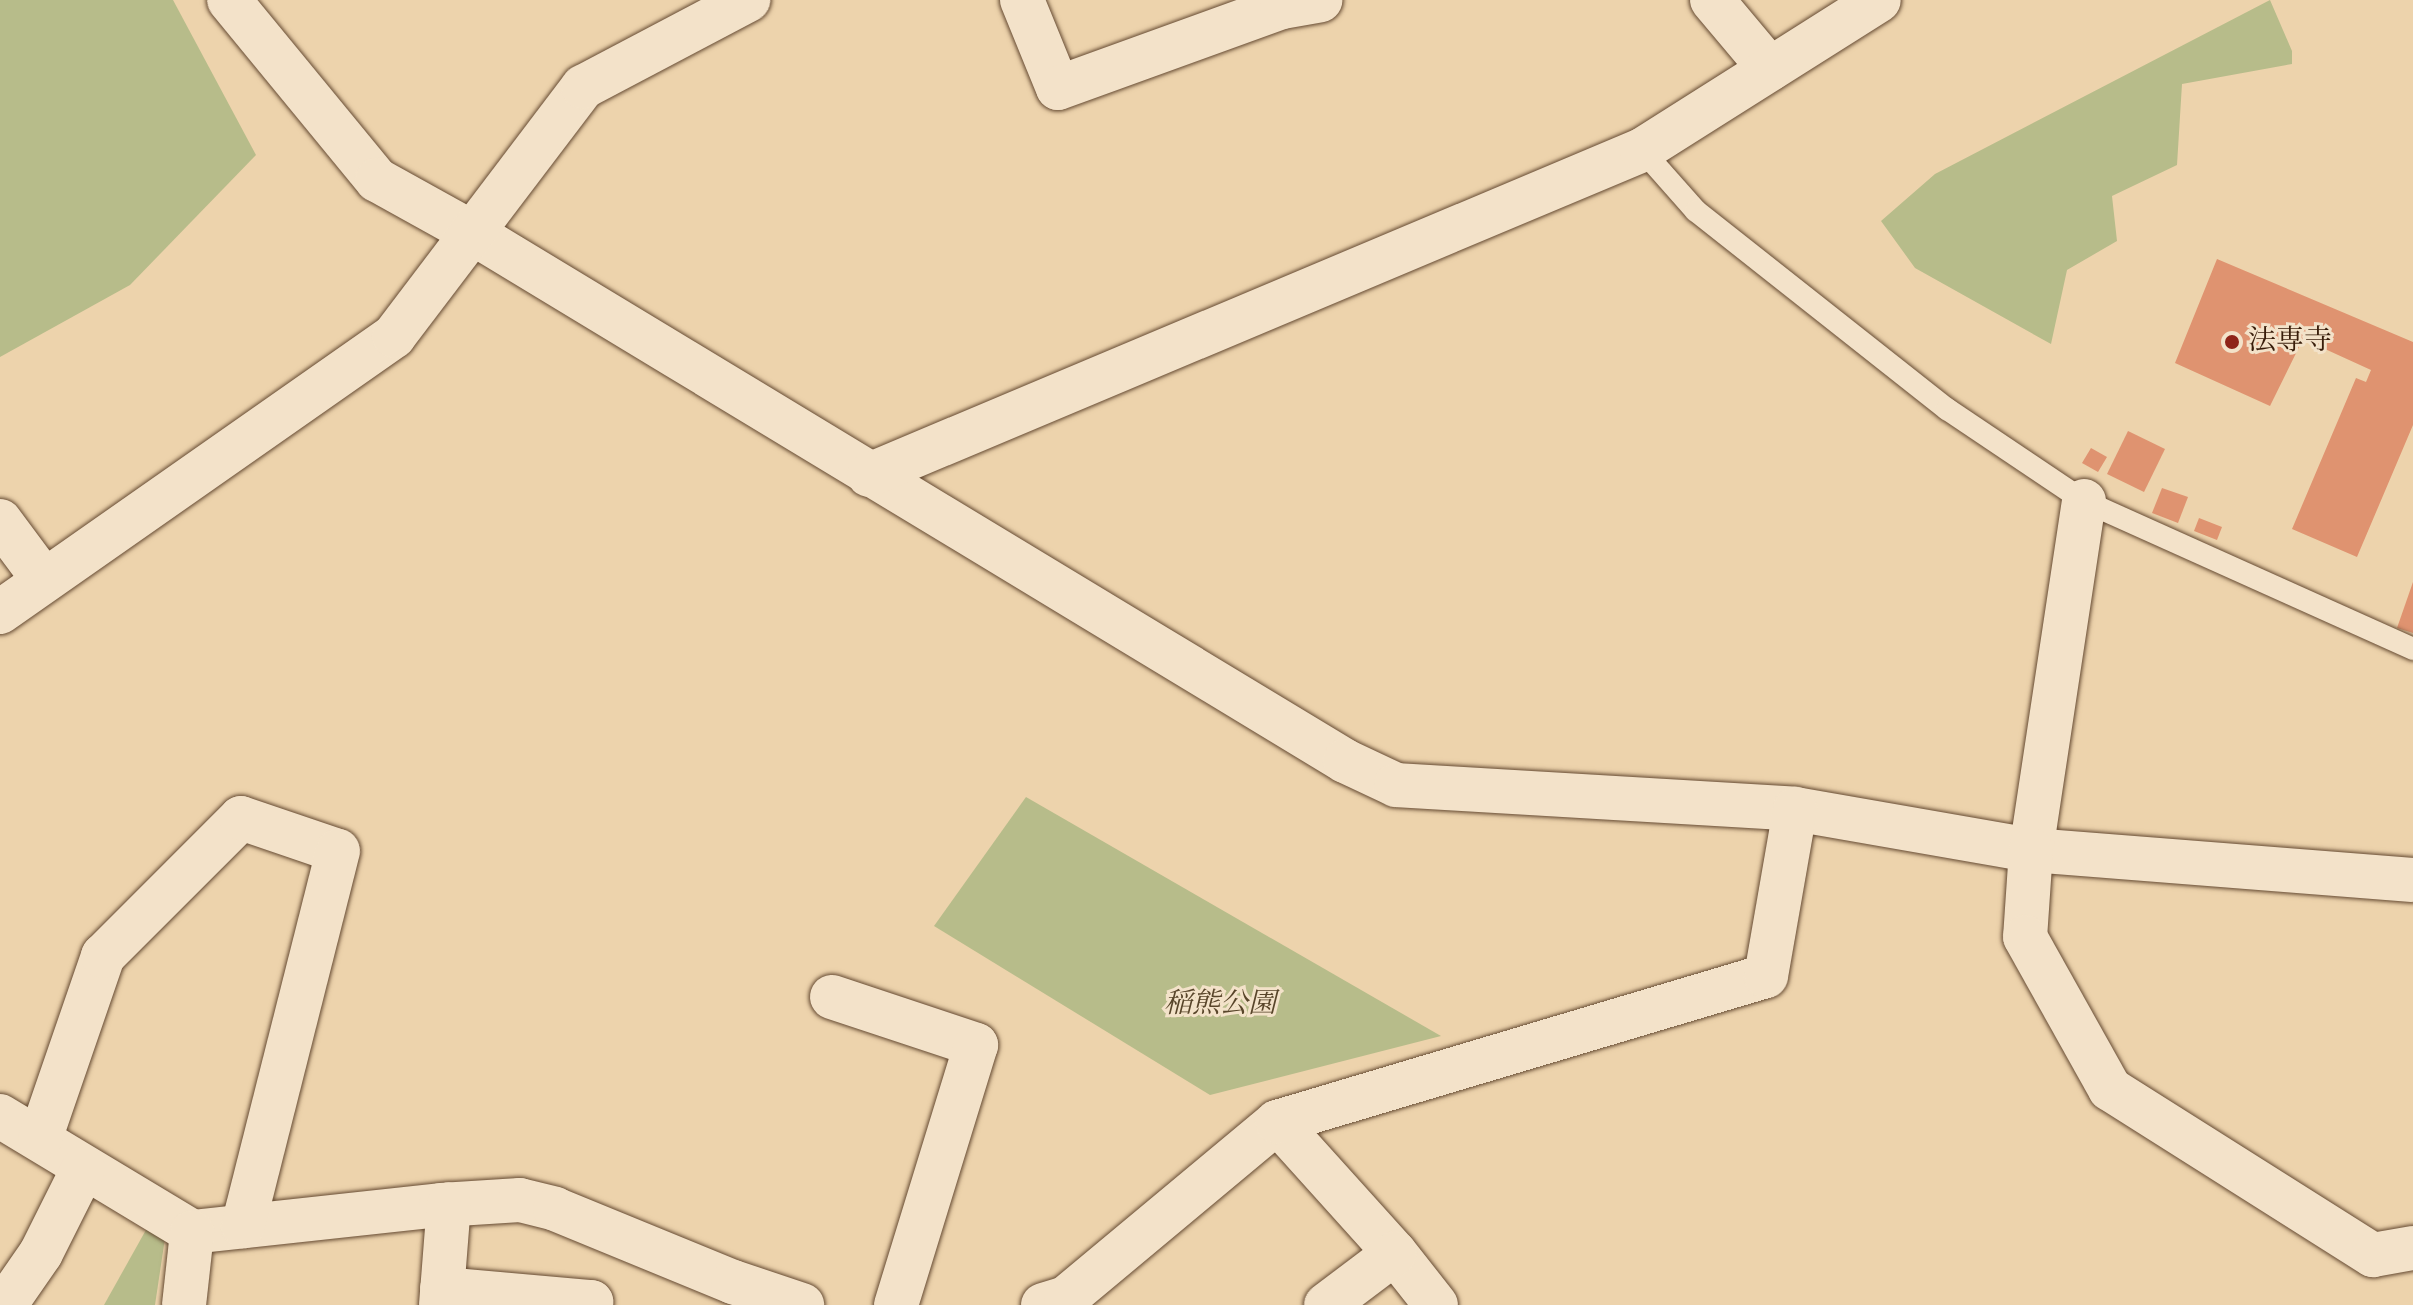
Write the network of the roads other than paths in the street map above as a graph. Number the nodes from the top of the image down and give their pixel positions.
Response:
1 (229, 0) edge
2 (748, 0) edge
3 (1022, 0) edge
4 (1320, 0) edge
5 (1712, 0) edge
6 (1879, 0) edge
7 (1770, 69) junction
8 (1642, 150) junction
9 (471, 232) junction
10 (869, 475) junction
11 (2084, 501) junction
12 (0, 521) edge
13 (44, 580) junction
14 (0, 612) edge
15 (2413, 649) edge
16 (1795, 809) junction
17 (2031, 850) junction
18 (2413, 880) edge
19 (832, 997) dead end
20 (0, 1116) edge
21 (1277, 1122) junction
22 (40, 1139) junction
23 (83, 1169) junction
24 (449, 1204) junction
25 (243, 1226) junction
26 (192, 1232) junction
27 (2413, 1248) edge
28 (1395, 1253) junction
29 (733, 1294) edge
30 (441, 1297) edge
31 (1058, 1303) edge
32 (5, 1305) edge
33 (184, 1305) edge
34 (591, 1305) edge
35 (802, 1305) edge
36 (896, 1305) edge
37 (1326, 1305) edge
38 (1436, 1305) edge

1 - 9 street
2 - 9 street
3 - 4 street
5 - 7 street
6 - 7 street
7 - 8 street
8 - 10 street
8 - 11 lane
9 - 10 street
9 - 13 street
10 - 16 street
11 - 15 lane
11 - 17 street
12 - 13 street
13 - 14 street
16 - 17 street
16 - 21 street
17 - 18 street
17 - 27 street
19 - 36 street
20 - 22 street
21 - 28 street
21 - 31 street
22 - 23 street
22 - 25 street
23 - 26 street
23 - 32 street
24 - 25 street
24 - 29 street
24 - 30 street
25 - 26 street
26 - 33 street
28 - 37 street
28 - 38 street
29 - 35 street
30 - 34 street

